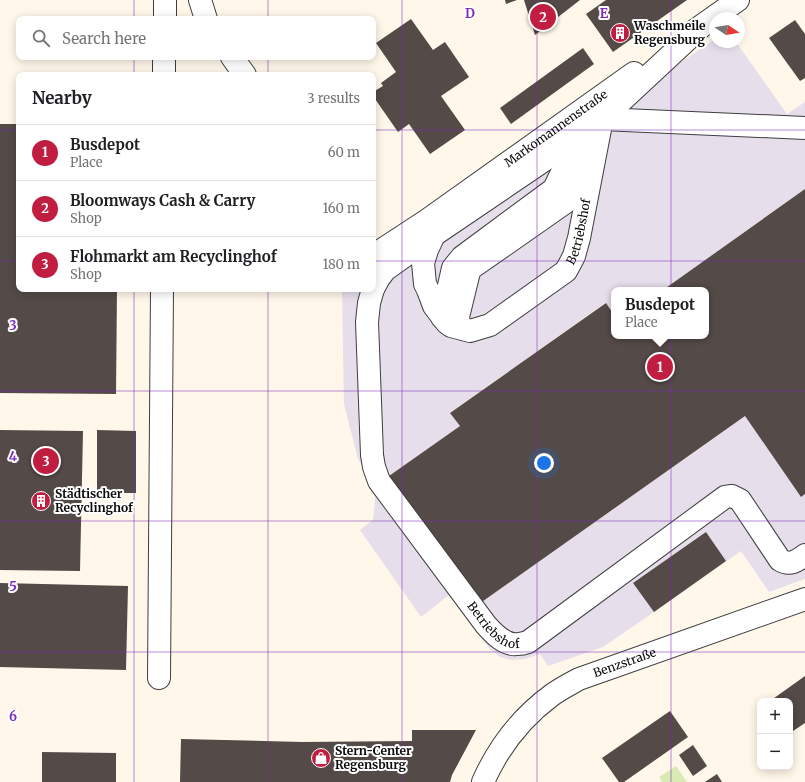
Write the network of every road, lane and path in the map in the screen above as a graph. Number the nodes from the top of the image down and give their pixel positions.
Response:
1 (165, 0) edge
2 (200, 0) edge
3 (738, 0) edge
4 (165, 16) edge
5 (205, 16) edge
6 (702, 26) junction
7 (164, 60) edge
8 (234, 60) edge
9 (164, 72) edge
10 (242, 72) edge
11 (602, 119) junction
12 (805, 128) edge
13 (580, 136) junction
14 (434, 235) junction
15 (376, 255) edge
16 (376, 282) edge
17 (162, 292) edge
18 (372, 292) edge
19 (444, 314) junction
20 (805, 555) edge
21 (805, 599) edge
22 (159, 678) dead end
23 (483, 782) edge

1 - 4 street
2 - 5 street
3 - 6 street, Markomannenstraße
6 - 11 street, Betriebshof
6 - 15 street, Markomannenstraße
7 - 9 street
8 - 10 street
11 - 12 street
11 - 13 street, Betriebshof
11 - 19 street, Betriebshof
13 - 14 street, Betriebshof
13 - 19 street, Betriebshof
13 - 19 street, Betriebshof
14 - 16 street, Betriebshof
14 - 19 street
17 - 22 street
18 - 20 street, Betriebshof
21 - 23 street, Benzstraße

